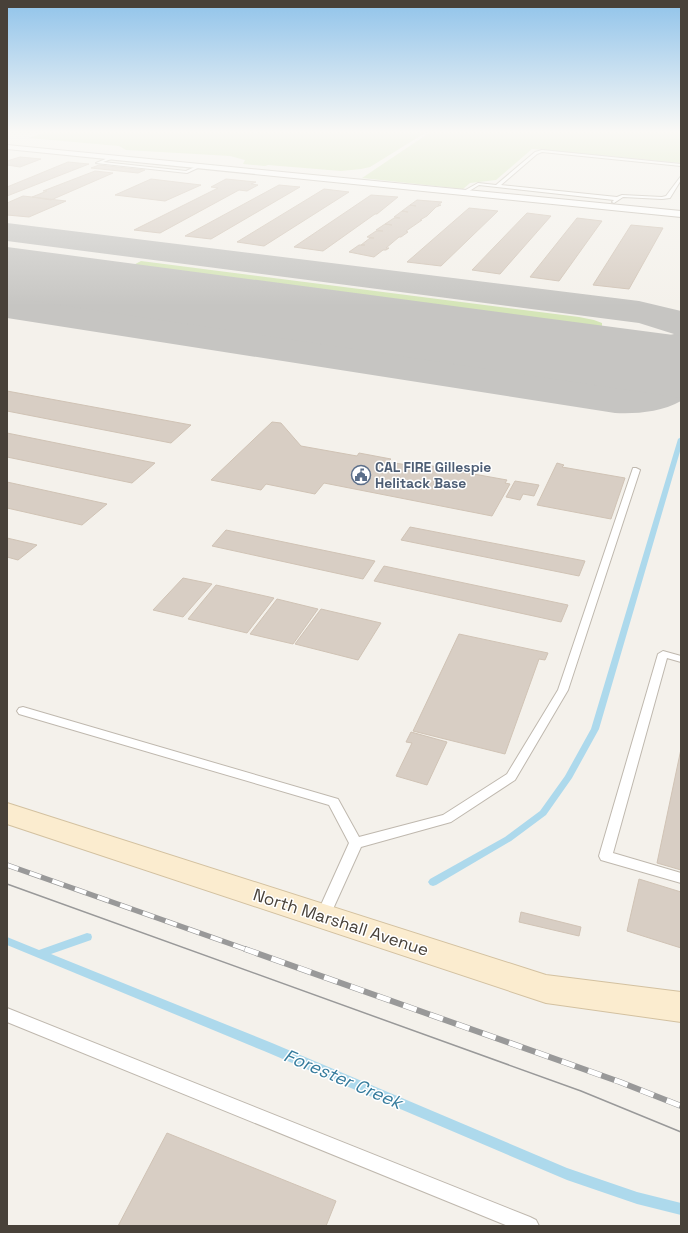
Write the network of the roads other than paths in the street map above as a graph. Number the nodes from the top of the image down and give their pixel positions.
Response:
1 (449, 191) edge
2 (540, 191) edge
3 (672, 191) edge
4 (464, 192) joint
5 (619, 199) junction
6 (611, 207) junction
7 (681, 214) edge
8 (636, 470) dead end
9 (681, 658) edge
10 (23, 711) dead end
11 (7, 813) edge
12 (356, 843) junction
13 (681, 878) edge
14 (323, 916) junction
15 (681, 1007) edge
16 (7, 1015) edge
17 (530, 1226) edge

1 - 4 street
2 - 5 lane
3 - 5 lane
4 - 6 street
5 - 6 lane
6 - 7 street
8 - 12 lane
9 - 13 lane
10 - 12 lane
11 - 14 main road, North Marshall Avenue
12 - 14 lane
14 - 15 main road, North Marshall Avenue
16 - 17 lane

